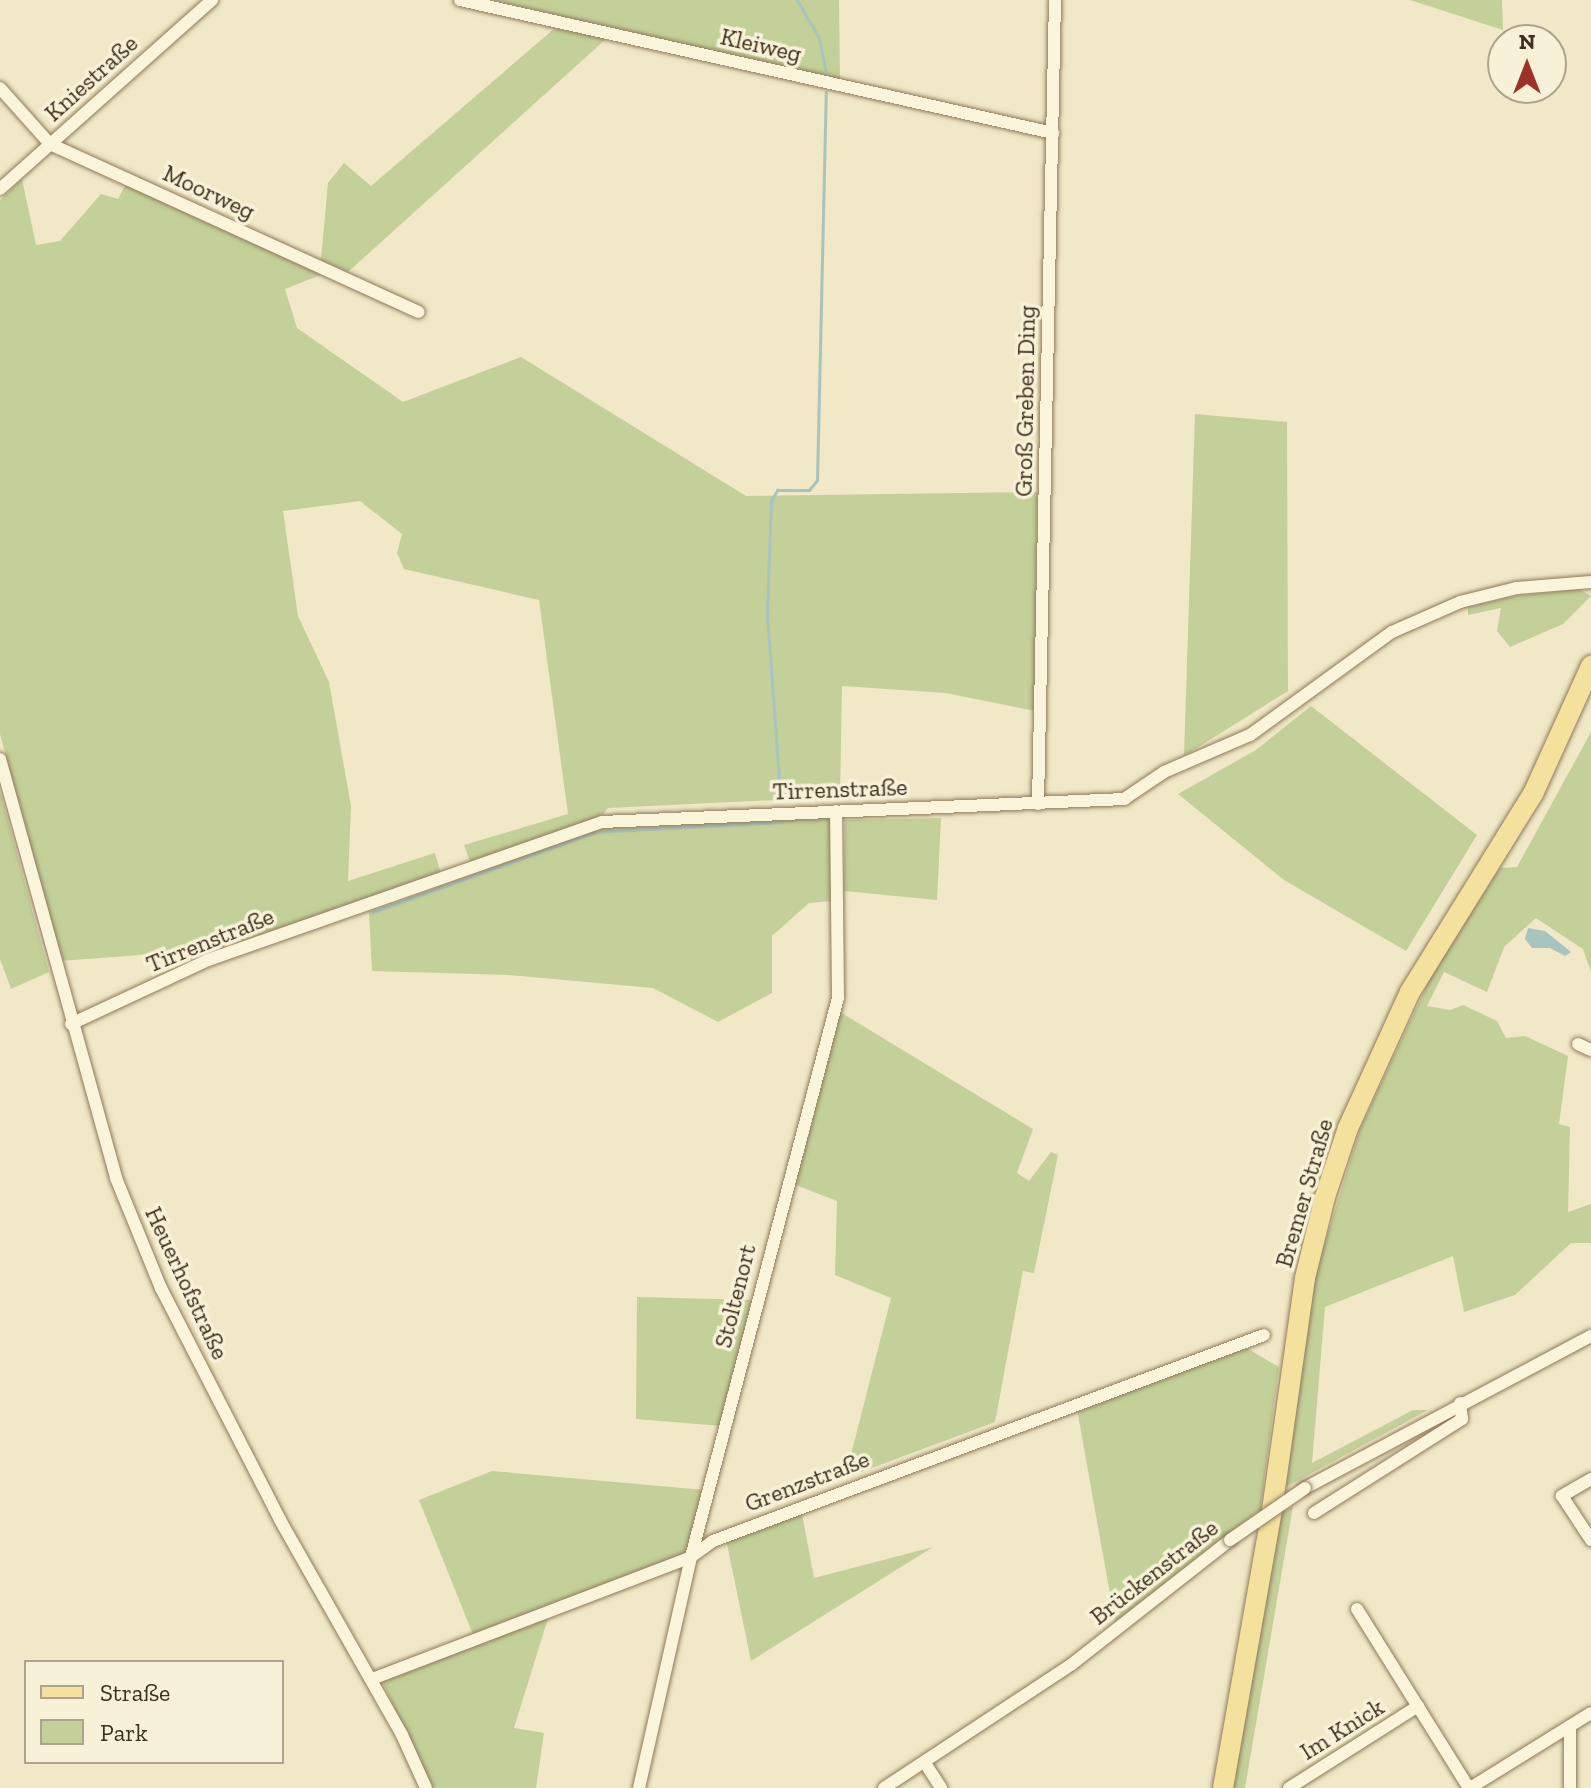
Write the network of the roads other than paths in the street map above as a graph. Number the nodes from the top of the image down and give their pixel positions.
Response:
1 (212, 0) edge
2 (460, 0) edge
3 (1055, 0) edge
4 (0, 88) edge
5 (1053, 133) junction
6 (50, 144) junction
7 (0, 189) edge
8 (418, 312) dead end
9 (1586, 582) edge
10 (1591, 666) edge
11 (0, 759) edge
12 (1038, 804) junction
13 (836, 811) junction
14 (71, 1024) junction
15 (1578, 1044) dead end
16 (1591, 1050) edge
17 (1264, 1335) dead end
18 (1591, 1336) edge
19 (1460, 1403) junction
20 (1591, 1479) edge
21 (1314, 1513) dead end
22 (1591, 1540) edge
23 (691, 1557) junction
24 (1357, 1609) dead end
25 (372, 1679) junction
26 (1418, 1706) junction
27 (1591, 1713) edge
28 (1570, 1726) junction
29 (925, 1763) junction
30 (426, 1788) edge
31 (639, 1788) edge
32 (884, 1788) edge
33 (941, 1788) edge
34 (1223, 1788) edge
35 (1289, 1788) edge
36 (1469, 1788) edge
37 (1570, 1788) edge

1 - 6 street, Kniestraße
2 - 5 street, Kleiweg
3 - 5 street, Groß Greben Ding
4 - 6 street, Moorweg
5 - 12 street, Groß Greben Ding
6 - 7 street, Kniestraße
6 - 8 street, Moorweg
9 - 12 street, Tirrenstraße
10 - 34 main road, Bremer Straße
11 - 14 street, Heuerhofstraße
12 - 13 street, Tirrenstraße
13 - 14 street, Tirrenstraße
13 - 23 street, Stoltenort
14 - 25 street, Heuerhofstraße
15 - 16 street
17 - 23 street, Grenzstraße
18 - 19 street, Brückenstraße
19 - 21 street
19 - 29 street, Brückenstraße, bridge
20 - 22 street
23 - 25 street, Grenzstraße
23 - 31 street, Stoltenort
24 - 26 street, Im Knick
25 - 30 street, Heuerhofstraße
26 - 35 street, Im Knick
26 - 36 street, Im Knick
27 - 28 street
28 - 36 street
28 - 37 street
29 - 32 street, Brückenstraße
29 - 33 street

